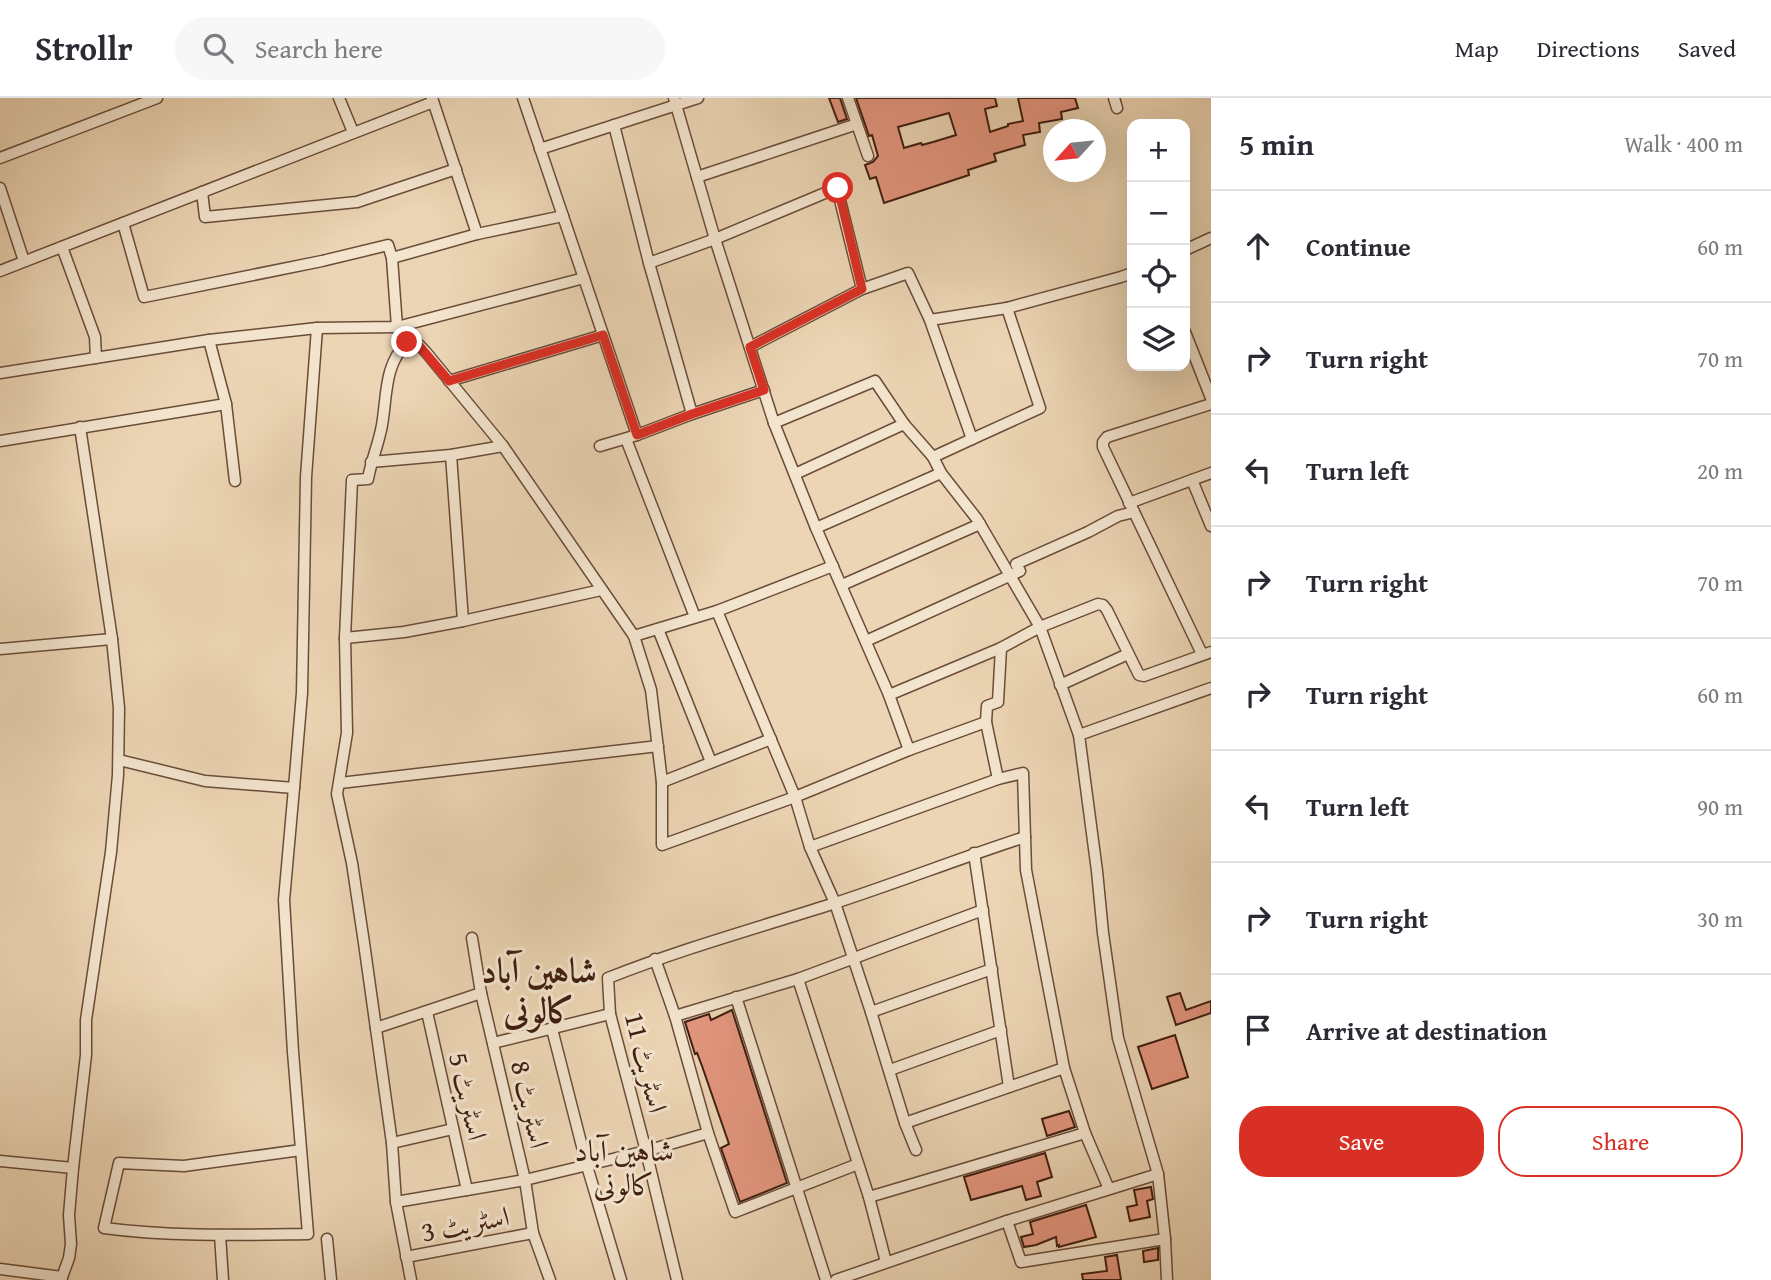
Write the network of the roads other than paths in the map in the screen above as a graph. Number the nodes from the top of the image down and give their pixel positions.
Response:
1 (157, 98) edge
2 (339, 98) edge
3 (523, 98) edge
4 (698, 98) edge
5 (848, 98) edge
6 (432, 100) edge
7 (675, 102) edge
8 (857, 124) junction
9 (614, 125) junction
10 (353, 132) junction
11 (540, 149) junction
12 (868, 156) dead end
13 (0, 158) edge
14 (456, 169) junction
15 (697, 177) junction
16 (0, 188) edge
17 (202, 192) junction
18 (563, 216) junction
19 (123, 223) junction
20 (477, 234) junction
21 (1211, 238) edge
22 (715, 239) junction
23 (62, 247) junction
24 (1190, 248) edge
25 (392, 258) junction
26 (24, 261) junction
27 (649, 263) junction
28 (0, 271) edge
29 (1127, 275) edge
30 (584, 278) junction
31 (862, 289) junction
32 (1007, 308) junction
33 (930, 320) junction
34 (397, 327) junction
35 (317, 328) junction
36 (603, 335) junction
37 (209, 340) junction
38 (1190, 345) edge
39 (750, 347) junction
40 (96, 358) junction
41 (0, 373) edge
42 (449, 381) junction
43 (764, 390) junction
44 (1211, 398) edge
45 (226, 404) junction
46 (1211, 404) edge
47 (692, 414) junction
48 (774, 424) junction
49 (904, 424) junction
50 (80, 427) junction
51 (631, 437) junction
52 (972, 439) junction
53 (0, 441) edge
54 (503, 446) junction
55 (600, 446) dead end
56 (451, 455) junction
57 (933, 457) junction
58 (371, 461) junction
59 (942, 473) junction
60 (1211, 473) edge
61 (795, 474) junction
62 (1192, 480) junction
63 (235, 481) dead end
64 (1132, 508) junction
65 (980, 524) junction
66 (1211, 526) edge
67 (816, 528) junction
68 (833, 566) junction
69 (1009, 576) junction
70 (842, 585) junction
71 (601, 590) junction
72 (717, 611) junction
73 (695, 617) junction
74 (463, 621) junction
75 (1040, 626) junction
76 (657, 629) junction
77 (634, 636) junction
78 (345, 638) junction
79 (112, 639) junction
80 (866, 641) junction
81 (1001, 648) junction
82 (0, 649) edge
83 (1206, 653) edge
84 (1128, 654) junction
85 (1060, 685) junction
86 (1211, 688) edge
87 (889, 695) junction
88 (986, 722) junction
89 (1079, 735) junction
90 (771, 739) junction
91 (658, 746) junction
92 (909, 750) junction
93 (119, 760) junction
94 (711, 762) junction
95 (998, 779) junction
96 (662, 782) junction
97 (340, 783) junction
98 (294, 788) junction
99 (795, 797) junction
100 (1025, 837) junction
101 (810, 847) junction
102 (974, 853) junction
103 (835, 903) junction
104 (983, 909) junction
105 (471, 938) dead end
106 (655, 959) junction
107 (853, 959) junction
108 (992, 969) junction
109 (798, 979) junction
110 (481, 993) junction
111 (736, 997) junction
112 (427, 1012) junction
113 (871, 1012) junction
114 (610, 1014) junction
115 (676, 1016) junction
116 (376, 1028) junction
117 (552, 1029) junction
118 (1001, 1030) junction
119 (493, 1043) junction
120 (1064, 1068) junction
121 (890, 1070) junction
122 (1009, 1087) junction
123 (905, 1123) junction
124 (453, 1129) junction
125 (708, 1133) junction
126 (1085, 1133) junction
127 (392, 1143) junction
128 (301, 1150) junction
129 (916, 1150) dead end
130 (646, 1152) junction
131 (0, 1161) edge
132 (858, 1164) junction
133 (587, 1166) junction
134 (73, 1168) junction
135 (1158, 1174) junction
136 (525, 1180) junction
137 (796, 1189) junction
138 (1110, 1189) junction
139 (467, 1190) junction
140 (869, 1197) junction
141 (396, 1202) junction
142 (1007, 1221) junction
143 (533, 1233) junction
144 (220, 1235) junction
145 (327, 1239) dead end
146 (1165, 1239) junction
147 (406, 1257) junction
148 (886, 1262) junction
149 (0, 1269) edge
150 (62, 1279) edge
151 (223, 1280) edge
152 (331, 1280) edge
153 (411, 1280) edge
154 (550, 1280) edge
155 (621, 1280) edge
156 (677, 1280) edge
157 (826, 1280) edge
158 (836, 1280) edge
159 (1167, 1280) edge

1 - 13 street
2 - 10 street
3 - 11 street
4 - 7 street
5 - 8 street
6 - 10 street
6 - 14 street
7 - 9 street
7 - 15 street
8 - 12 street
8 - 15 street
9 - 11 street
9 - 27 street
10 - 17 street
11 - 18 street
14 - 17 street
14 - 20 street
15 - 22 street
16 - 26 street
17 - 19 street
18 - 20 street
18 - 30 street
19 - 23 street
19 - 25 street
20 - 25 street
21 - 24 street
22 - 27 street
22 - 31 street
22 - 39 street
23 - 26 street
23 - 40 street
25 - 34 street
26 - 28 street
27 - 47 street
29 - 32 street
30 - 34 street
30 - 36 street
31 - 33 street
31 - 39 street
32 - 33 street
32 - 52 street
33 - 52 street
34 - 35 street
35 - 37 street
35 - 98 street
36 - 42 street
36 - 51 street
37 - 40 street
37 - 45 street
38 - 44 street
39 - 43 street
40 - 41 street
42 - 54 street
42 - 58 street
43 - 47 street
43 - 48 street
45 - 50 street
45 - 63 street
46 - 64 street
47 - 51 street
48 - 49 street
48 - 61 street
49 - 57 street
49 - 61 street
50 - 53 street
50 - 79 street
51 - 55 street
51 - 73 street
52 - 57 street
54 - 56 street
54 - 71 street
56 - 58 street
56 - 74 street
57 - 59 street
58 - 78 street
59 - 65 street
59 - 67 street
60 - 62 street
61 - 67 street
62 - 64 street
62 - 66 street
64 - 69 street
64 - 83 street
65 - 69 street
65 - 70 street
67 - 68 street
68 - 70 street
68 - 72 street
69 - 75 street
69 - 80 street
70 - 80 street
71 - 74 street
71 - 77 street
72 - 73 street
72 - 90 street
73 - 76 street
74 - 78 street
75 - 81 street
75 - 84 street
75 - 85 street
76 - 77 street
76 - 94 street
77 - 91 street
78 - 97 street
79 - 82 street
79 - 93 street
80 - 87 street
81 - 87 street
81 - 88 street
83 - 84 street
84 - 85 street
85 - 89 street
86 - 89 street
87 - 92 street
88 - 92 street
88 - 95 street
89 - 135 street
90 - 94 street
90 - 99 street
91 - 96 street
91 - 97 street
92 - 99 street
93 - 98 street
93 - 134 street
94 - 96 street
95 - 100 street
95 - 101 street
96 - 99 street
97 - 116 street
98 - 128 street
99 - 101 street
100 - 102 street
100 - 120 street
101 - 103 street
102 - 103 street
102 - 104 street
103 - 106 street
103 - 107 street
104 - 107 street
104 - 108 street
105 - 110 street, اسٹریٹ 8
106 - 114 street, اسٹریٹ 11
106 - 115 street
107 - 109 street
107 - 113 street
108 - 113 street
108 - 118 street
109 - 111 street
109 - 132 street
110 - 112 street
110 - 119 street, اسٹریٹ 8
111 - 115 street
111 - 137 street
112 - 116 street
112 - 124 street, اسٹریٹ 5
113 - 121 street
114 - 117 street
114 - 130 street, اسٹریٹ 11
115 - 125 street
116 - 127 street
117 - 119 street
117 - 133 street
118 - 121 street
118 - 122 street
119 - 136 street, اسٹریٹ 8
120 - 122 street
120 - 126 street
121 - 123 street
122 - 123 street
123 - 129 street
124 - 127 street
124 - 139 street, اسٹریٹ 5
125 - 130 street
125 - 137 street
126 - 138 street
126 - 140 street
127 - 141 street
128 - 144 street
128 - 144 street
130 - 133 street
130 - 156 street, اسٹریٹ 11
131 - 134 street
132 - 137 street
132 - 140 street
133 - 136 street
133 - 155 street
134 - 150 street
135 - 138 street
135 - 146 street
136 - 139 street
136 - 143 street, اسٹریٹ 8
137 - 157 street
138 - 142 street
139 - 141 street
140 - 148 street
141 - 147 street
142 - 146 street
142 - 148 street
143 - 147 street, اسٹریٹ 3
143 - 154 street, اسٹریٹ 8
144 - 151 street
145 - 152 street
146 - 159 street
147 - 153 street
148 - 158 street
149 - 150 street

